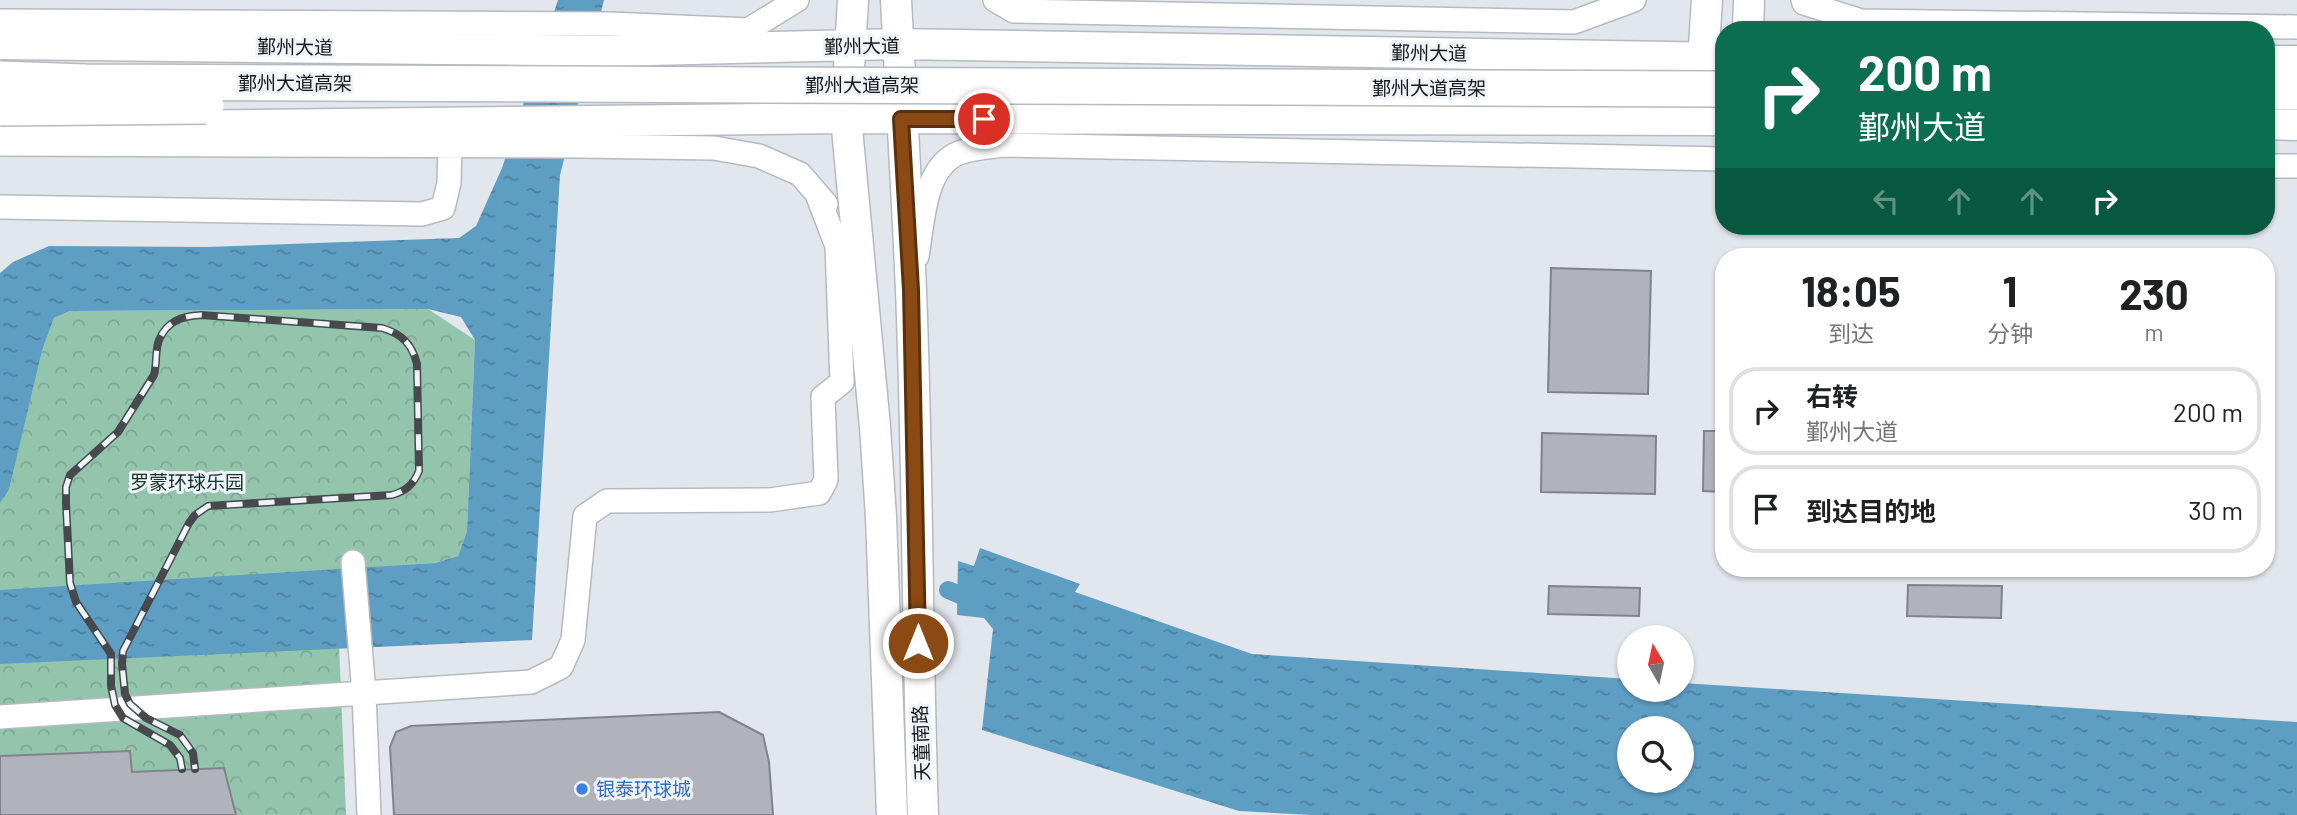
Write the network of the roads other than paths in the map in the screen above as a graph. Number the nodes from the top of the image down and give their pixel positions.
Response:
1 (797, 0) edge
2 (852, 0) edge
3 (896, 0) edge
4 (995, 0) edge
5 (1634, 0) edge
6 (1707, 0) edge
7 (1749, 0) edge
8 (1802, 0) edge
9 (0, 21) edge
10 (1748, 21) edge
11 (1861, 21) edge
12 (2275, 27) edge
13 (2297, 27) edge
14 (530, 36) junction
15 (610, 37) junction
16 (0, 44) edge
17 (898, 44) junction
18 (849, 46) junction
19 (1713, 58) edge
20 (2275, 61) edge
21 (2297, 61) edge
22 (0, 79) edge
23 (1715, 89) edge
24 (2275, 92) edge
25 (2297, 92) edge
26 (0, 108) edge
27 (2275, 109) edge
28 (2297, 109) edge
29 (1715, 116) edge
30 (846, 118) junction
31 (901, 119) junction
32 (2275, 124) edge
33 (2297, 125) edge
34 (0, 128) edge
35 (499, 134) junction
36 (0, 144) edge
37 (450, 146) junction
38 (1715, 159) edge
39 (2275, 166) edge
40 (2297, 166) edge
41 (817, 194) junction
42 (0, 207) edge
43 (911, 290) junction
44 (861, 291) junction
45 (353, 562) dead end
46 (364, 693) junction
47 (0, 717) edge
48 (369, 815) edge
49 (892, 815) edge
50 (923, 815) edge

1 - 15 street
2 - 18 main road
3 - 17 main road, 天童南路
4 - 5 street
6 - 19 main road
7 - 10 main road
8 - 11 street
9 - 14 street
12 - 13 street
14 - 15 main road, 鄞州大道
14 - 16 main road, 鄞州大道
15 - 18 main road, 鄞州大道
17 - 18 main road, 鄞州大道
17 - 19 main road, 鄞州大道
17 - 31 main road, 天童南路
18 - 30 main road
19 - 29 main road
20 - 21 main road
22 - 23 highway, 鄞州大道高架, bridge
24 - 25 highway
26 - 29 highway, 鄞州大道高架, bridge
27 - 28 highway
29 - 31 main road
30 - 31 main road
30 - 35 main road
30 - 44 main road
31 - 43 main road, 天童南路
32 - 33 main road
34 - 35 main road
35 - 37 street
35 - 41 street
36 - 37 street
37 - 42 street
38 - 43 street
39 - 40 street
41 - 44 street
41 - 46 street
43 - 50 main road, 天童南路
44 - 49 main road
45 - 46 street
46 - 47 street
46 - 48 street

